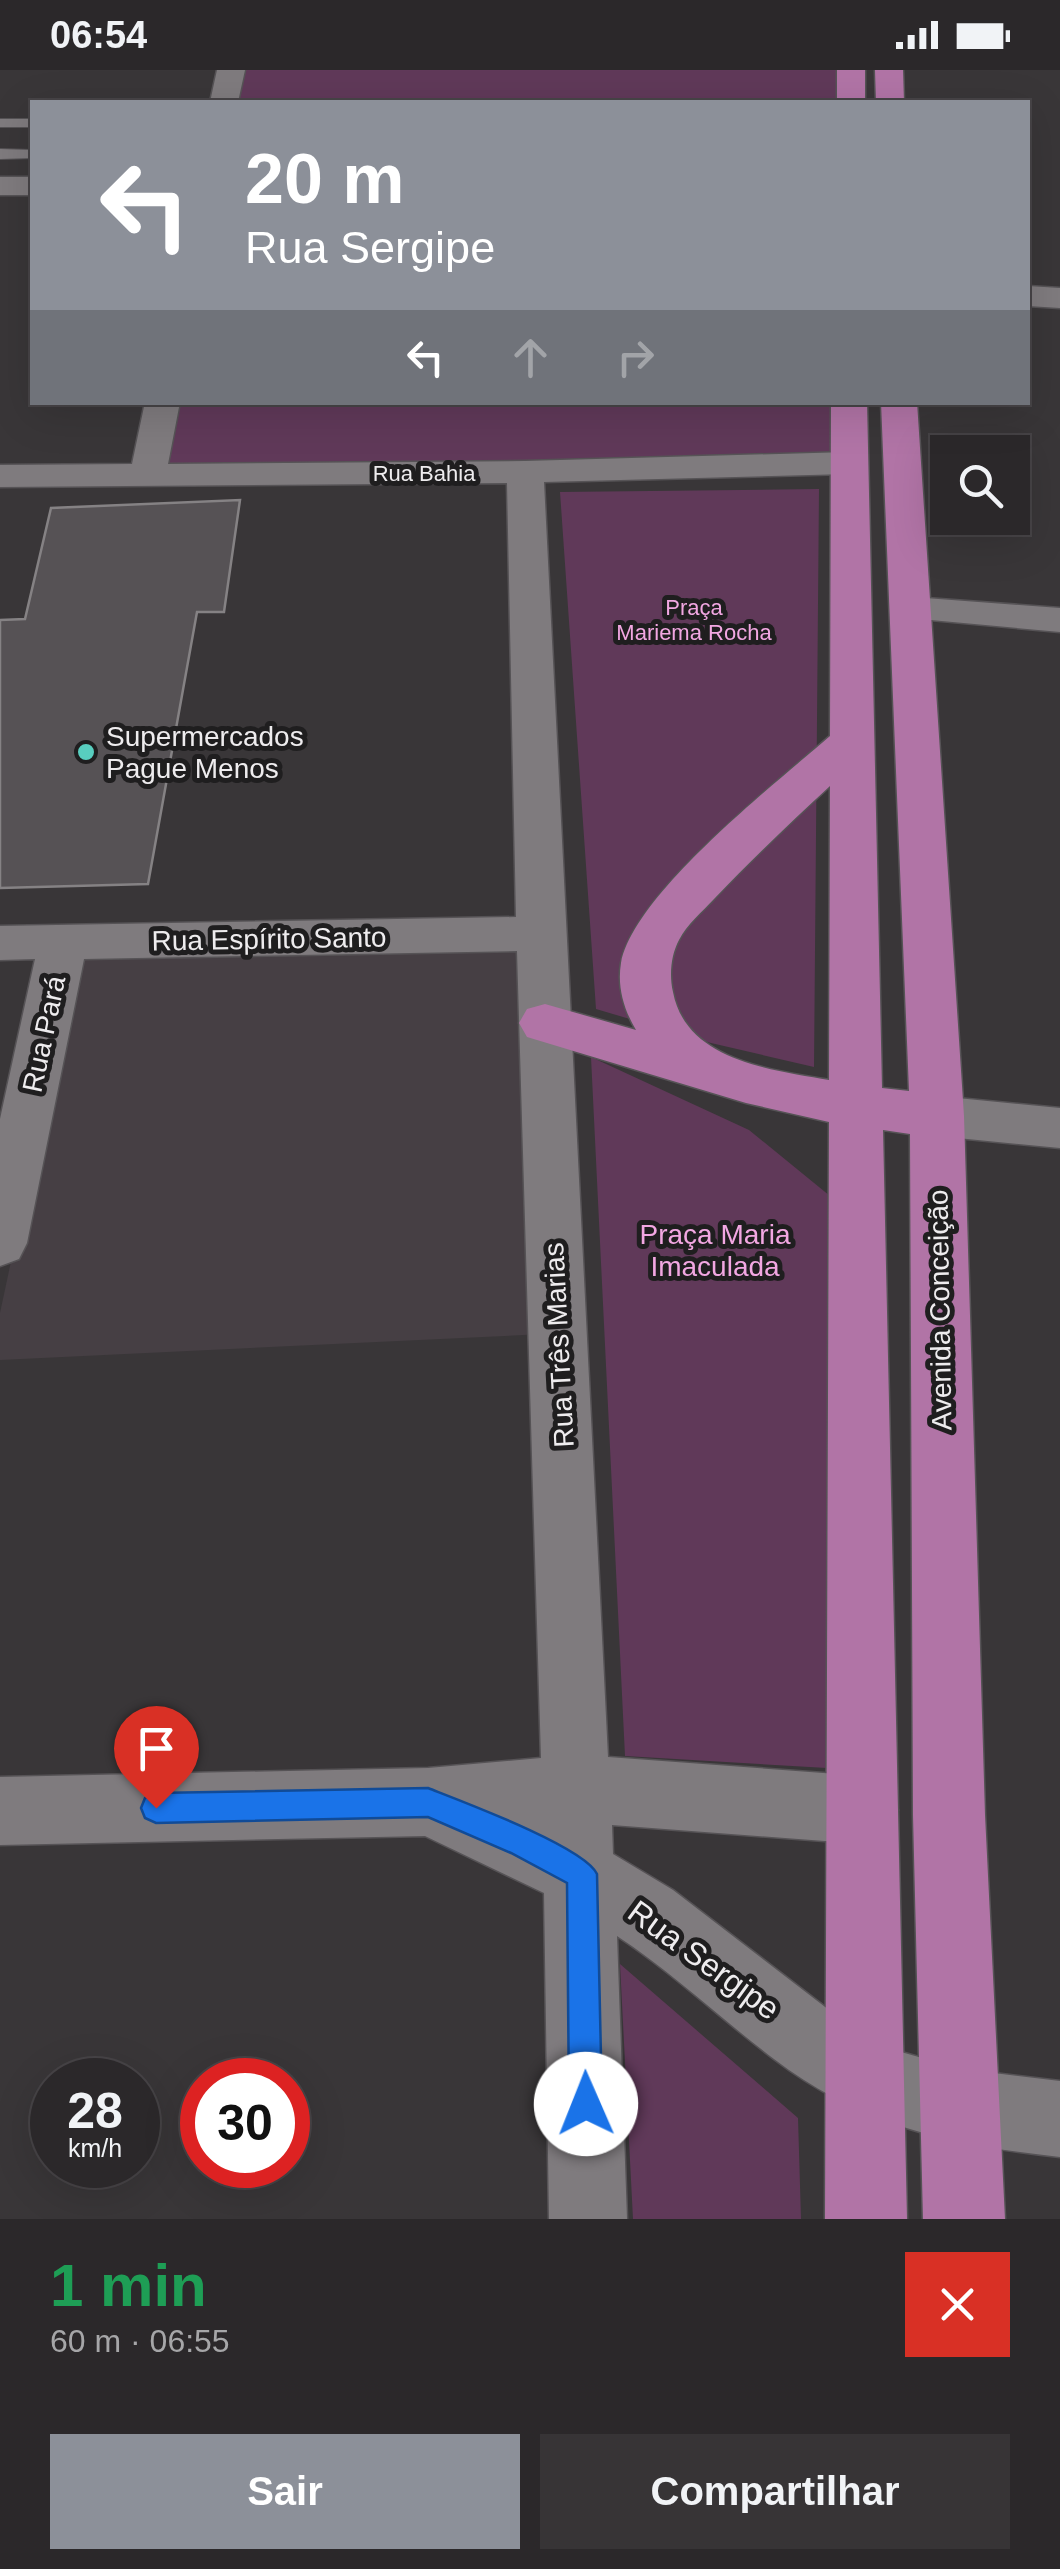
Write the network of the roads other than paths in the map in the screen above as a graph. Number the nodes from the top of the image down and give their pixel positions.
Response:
1 (232, 70) edge
2 (851, 70) edge
3 (889, 70) edge
4 (224, 100) edge
5 (851, 100) edge
6 (890, 100) edge
7 (0, 123) edge
8 (30, 123) edge
9 (0, 154) edge
10 (30, 154) edge
11 (0, 186) edge
12 (30, 186) edge
13 (1030, 296) edge
14 (1060, 298) edge
15 (161, 405) edge
16 (849, 405) edge
17 (899, 405) edge
18 (848, 462) junction
19 (525, 472) junction
20 (148, 474) junction
21 (0, 476) edge
22 (912, 609) junction
23 (1060, 620) edge
24 (851, 742) junction
25 (538, 934) junction
26 (63, 942) junction
27 (0, 943) edge
28 (545, 1023) junction
29 (717, 1074) junction
30 (854, 1106) junction
31 (937, 1116) junction
32 (1060, 1128) edge
33 (0, 1242) edge
34 (578, 1789) junction
35 (428, 1802) junction
36 (864, 1810) junction
37 (0, 1811) edge
38 (582, 1874) junction
39 (866, 2076) junction
40 (958, 2106) junction
41 (1060, 2120) edge
42 (588, 2219) edge
43 (866, 2219) edge
44 (964, 2219) edge

1 - 4 street
2 - 5 main road
3 - 6 main road
7 - 8 lane
9 - 10 lane
11 - 12 street
13 - 14 street
15 - 20 street
16 - 18 main road
17 - 22 main road, Avenida Conceição
18 - 19 street, Rua Bahia
18 - 24 main road
19 - 20 street, Rua Bahia
19 - 25 street, Rua Três Marias
20 - 21 street, Rua Bahia
22 - 23 street
22 - 31 main road, Avenida Conceição
24 - 29 main road
24 - 30 main road
25 - 26 street, Rua Espírito Santo
25 - 28 street, Rua Três Marias
26 - 27 street, Rua Espírito Santo
26 - 33 street, Rua Pará
28 - 29 main road
28 - 34 street, Rua Três Marias
29 - 30 main road
30 - 31 main road
30 - 36 main road
31 - 32 street
31 - 40 main road, Avenida Conceição
34 - 35 street, Rua Sergipe
34 - 36 street, Rua Sergipe
34 - 38 street, Rua Três Marias
35 - 37 street, Rua Sergipe
35 - 38 street, Rua Sergipe
36 - 39 main road
38 - 39 street, Rua Sergipe
38 - 42 street, Rua Três Marias
39 - 40 street, Rua Sergipe
39 - 43 main road
40 - 41 street, Rua Sergipe
40 - 44 main road, Avenida Conceição

